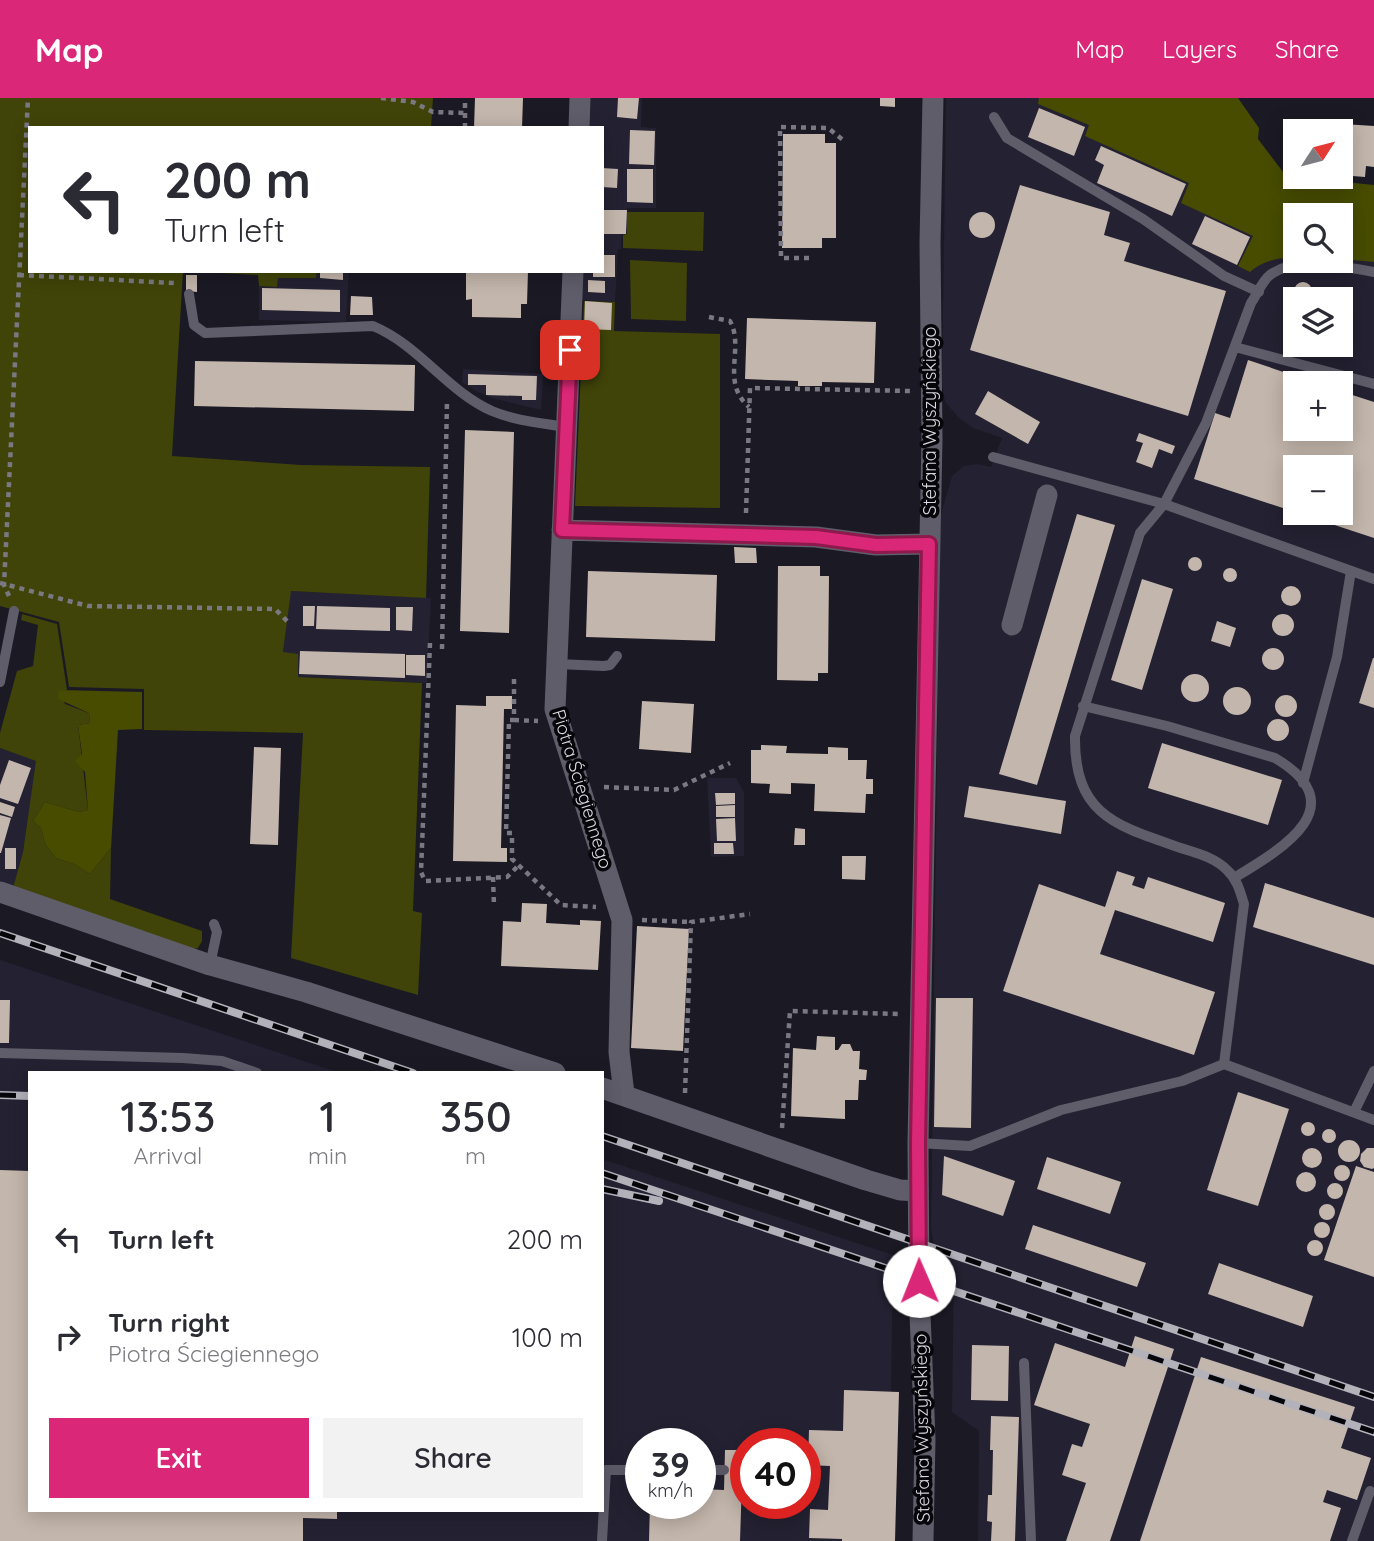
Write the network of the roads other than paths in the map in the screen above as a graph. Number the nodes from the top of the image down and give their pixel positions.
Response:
1 (580, 98) edge
2 (933, 98) edge
3 (994, 117) dead end
4 (579, 126) edge
5 (1374, 272) edge
6 (573, 273) edge
7 (1259, 292) junction
8 (189, 298) road end
9 (1235, 347) junction
10 (1374, 384) edge
11 (566, 427) junction
12 (993, 457) dead end
13 (1050, 485) junction
14 (1164, 504) junction
15 (562, 530) junction
16 (929, 544) junction
17 (1351, 571) junction
18 (1374, 579) edge
19 (14, 611) road end
20 (1012, 625) dead end
21 (617, 656) dead end
22 (557, 664) junction
23 (0, 682) edge
24 (1083, 706) junction
25 (1303, 783) junction
26 (1234, 878) junction
27 (0, 892) edge
28 (214, 924) dead end
29 (210, 965) junction
30 (0, 1053) edge
31 (1224, 1064) junction
32 (251, 1071) edge
33 (549, 1071) edge
34 (1374, 1071) edge
35 (604, 1088) edge
36 (624, 1094) junction
37 (1354, 1112) junction
38 (1374, 1120) edge
39 (918, 1143) junction
40 (918, 1191) junction
41 (1024, 1363) dead end
42 (625, 1470) edge
43 (716, 1470) edge
44 (724, 1470) dead end
45 (1370, 1491) dead end
46 (603, 1541) edge
47 (923, 1541) edge
48 (1031, 1541) edge
49 (1352, 1541) edge

1 - 4 street
2 - 16 street, Stefana Wyszyńskiego
3 - 7 lane
5 - 7 lane
6 - 11 street, Piotra Ściegiennego
7 - 9 lane
8 - 11 lane
9 - 10 lane
9 - 14 lane
11 - 15 street, Piotra Ściegiennego
12 - 13 lane
13 - 14 lane
13 - 20 street
14 - 17 lane
14 - 24 lane
15 - 16 street
15 - 22 street, Piotra Ściegiennego
16 - 39 street, Stefana Wyszyńskiego
17 - 18 lane
17 - 25 lane
19 - 23 lane
21 - 22 lane
22 - 36 street, Piotra Ściegiennego
24 - 25 lane
24 - 26 lane
25 - 26 lane
26 - 31 lane
27 - 29 street
28 - 29 lane
29 - 33 street
30 - 32 lane
31 - 37 lane
31 - 39 lane
34 - 37 lane
35 - 36 street
36 - 40 street
37 - 38 lane
39 - 40 street, Stefana Wyszyńskiego
40 - 47 street, Stefana Wyszyńskiego
41 - 48 lane
42 - 46 lane
43 - 44 lane
45 - 49 lane

